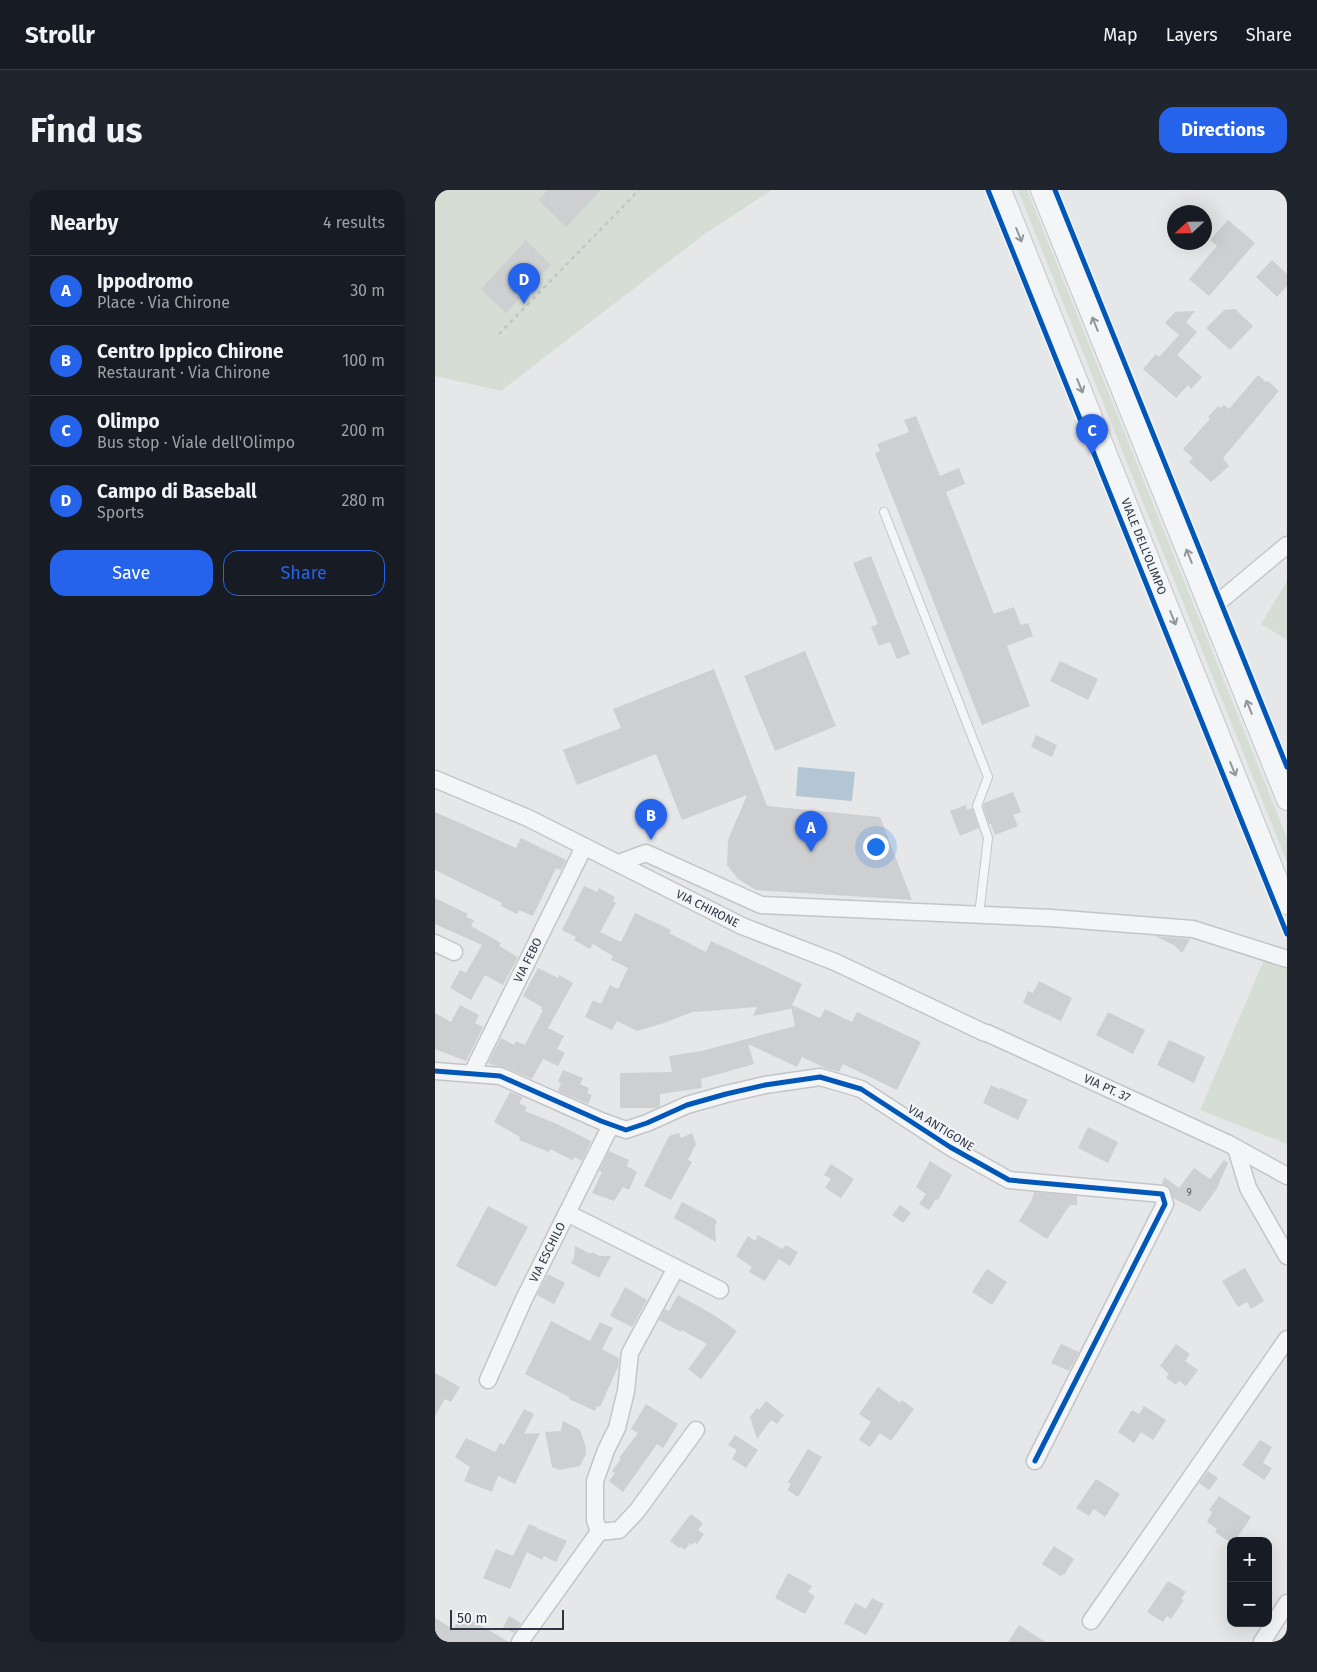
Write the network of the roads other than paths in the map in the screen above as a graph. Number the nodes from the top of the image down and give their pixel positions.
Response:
1 (1001, 190) edge
2 (1041, 190) edge
3 (884, 512) dead end
4 (1287, 545) edge
5 (1209, 606) junction
6 (435, 779) edge
7 (1287, 800) edge
8 (583, 846) junction
9 (619, 864) junction
10 (1287, 904) edge
11 (979, 915) junction
12 (435, 943) edge
13 (454, 952) dead end
14 (1287, 959) edge
15 (986, 1033) joint
16 (435, 1071) edge
17 (472, 1073) junction
18 (611, 1125) junction
19 (1232, 1146) junction
20 (1287, 1176) edge
21 (567, 1213) junction
22 (1287, 1256) edge
23 (676, 1268) junction
24 (720, 1290) dead end
25 (1287, 1339) edge
26 (488, 1380) dead end
27 (696, 1430) dead end
28 (1035, 1461) dead end
29 (599, 1532) junction
30 (1287, 1603) edge
31 (1091, 1621) dead end
32 (521, 1642) edge
33 (1262, 1642) edge

1 -> 10 street, VIALE DELL'OLIMPO
5 -> 2 street
3 - 11 lane
4 - 5 street
7 -> 5 street
6 - 8 street, VIA CHIRONE
8 - 9 street, VIA CHIRONE
8 - 17 street, VIA FEBO
9 - 11 street
9 - 15 street, VIA CHIRONE
11 - 14 street
12 - 13 street
15 - 19 street, VIA PT. 37
16 - 17 street, VIA ANTIGONE
17 - 18 street, VIA ANTIGONE
18 - 21 street, VIA ESCHILO
18 - 28 street, VIA ANTIGONE
19 - 20 street
19 - 22 street
21 - 23 street
21 - 26 street, VIA ESCHILO
23 - 24 street
23 - 29 street
25 - 31 street
27 - 29 street
29 - 32 street
30 - 33 street

